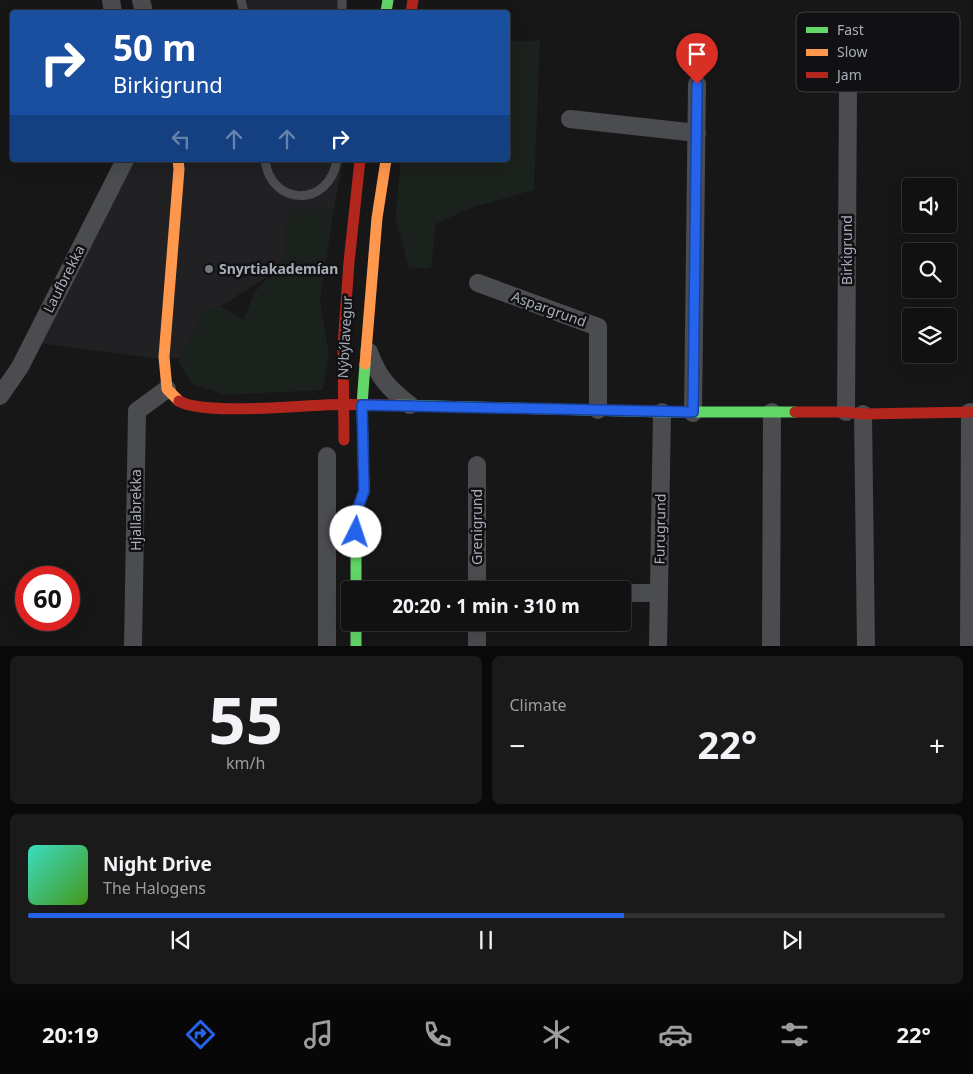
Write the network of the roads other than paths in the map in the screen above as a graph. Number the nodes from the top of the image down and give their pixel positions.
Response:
1 (697, 84) dead end
2 (848, 92) edge
3 (570, 119) dead end
4 (697, 134) junction
5 (124, 162) edge
6 (178, 162) edge
7 (265, 162) edge
8 (337, 162) edge
9 (360, 162) edge
10 (386, 162) edge
11 (478, 282) dead end
12 (366, 340) junction
13 (167, 389) junction
14 (0, 396) edge
15 (343, 405) junction
16 (362, 405) junction
17 (410, 406) junction
18 (598, 410) junction
19 (662, 412) junction
20 (693, 412) junction
21 (772, 412) junction
22 (972, 412) edge
23 (855, 413) junction
24 (344, 449) dead end
25 (327, 456) dead end
26 (477, 465) dead end
27 (350, 500) dead end
28 (356, 513) junction
29 (356, 581) edge
30 (477, 581) edge
31 (631, 593) edge
32 (659, 593) junction
33 (356, 631) edge
34 (477, 631) edge
35 (133, 646) edge
36 (327, 646) edge
37 (356, 646) edge
38 (477, 646) edge
39 (658, 646) edge
40 (771, 646) edge
41 (866, 646) edge
42 (969, 646) edge

1 - 4 street
2 - 23 street, Birkigrund
3 - 4 street
4 - 20 street
5 - 14 street, Laufbrekka
6 - 13 street
7 - 8 lane
9 - 15 street, Nýbýlavegur
10 - 12 street, Nýbýlavegur
11 - 18 street, Aspargrund
12 - 16 street, Nýbýlavegur
12 - 17 street
13 - 15 street
13 - 35 street, Hjallabrekka
15 - 16 street
15 - 24 street, Nýbýlavegur
16 - 17 street
16 - 28 street, Nýbýlavegur
17 - 18 street
18 - 19 street
19 - 20 street
19 - 32 street, Furugrund
20 - 21 street
21 - 23 street
21 - 40 street
22 - 23 street
22 - 42 street
23 - 41 street, Birkigrund
25 - 36 street
26 - 30 street, Grenigrund
27 - 28 street, Nýbýlavegur
28 - 29 street, Nýbýlavegur
31 - 32 street
32 - 39 street, Furugrund
33 - 37 street
34 - 38 street

